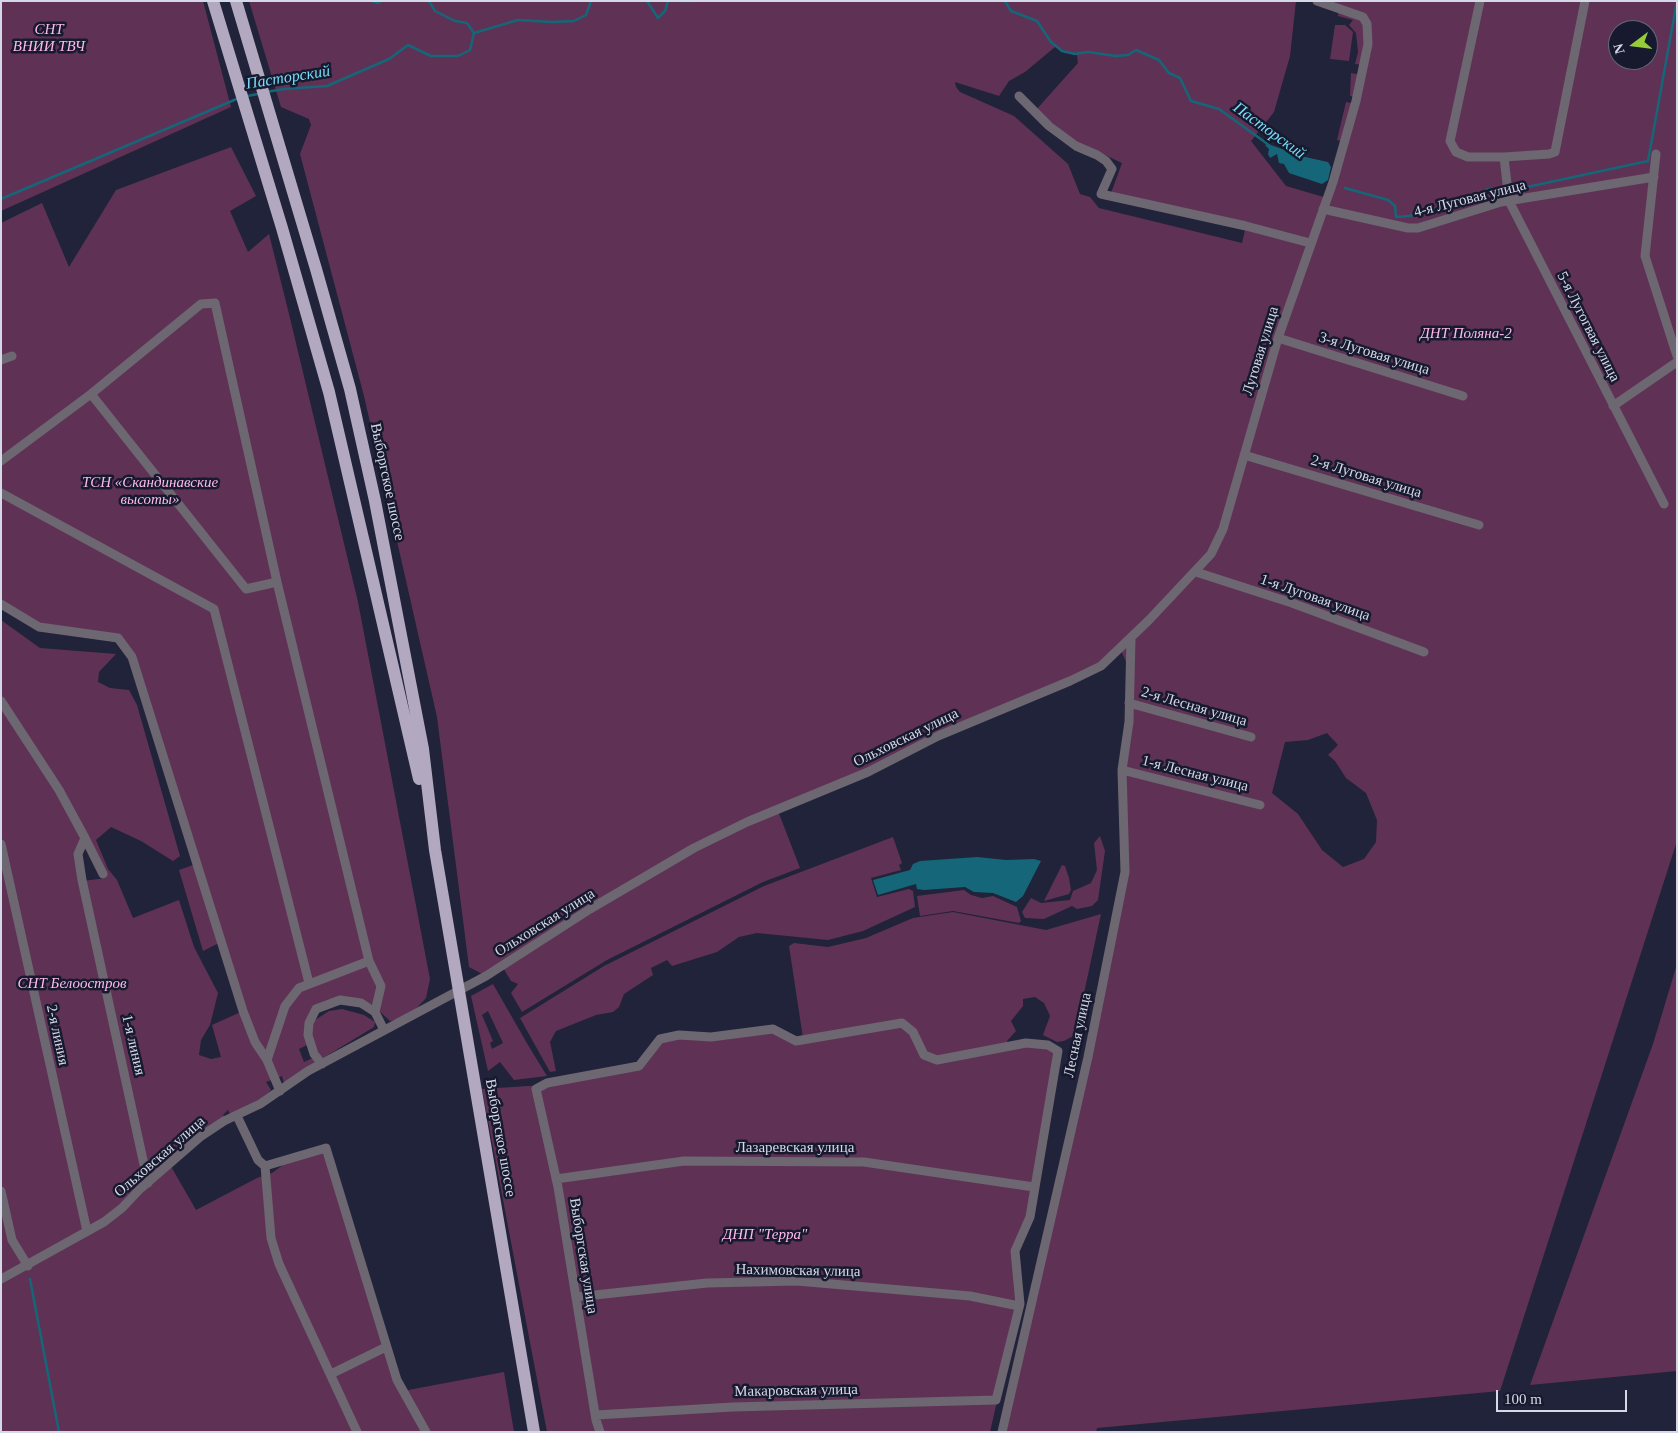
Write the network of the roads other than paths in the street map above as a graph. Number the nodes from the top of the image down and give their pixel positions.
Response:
1 (213, 1) edge
2 (236, 1) edge
3 (1317, 1) edge
4 (1480, 1) edge
5 (1585, 1) edge
6 (1020, 96) dead end
7 (1656, 154) dead end
8 (1504, 157) junction
9 (1654, 177) junction
10 (1509, 201) junction
11 (1323, 209) junction
12 (1310, 243) junction
13 (1278, 338) junction
14 (12, 356) dead end
15 (1677, 356) edge
16 (1, 360) edge
17 (1677, 362) edge
18 (91, 394) junction
19 (1463, 396) dead end
20 (1612, 406) junction
21 (1244, 455) junction
22 (1, 461) edge
23 (1, 493) edge
24 (1664, 504) dead end
25 (1479, 525) dead end
26 (1196, 572) junction
27 (277, 582) junction
28 (1, 604) edge
29 (1131, 638) junction
30 (1424, 652) dead end
31 (1, 701) edge
32 (1129, 703) junction
33 (1251, 737) dead end
34 (1122, 770) junction
35 (1260, 805) dead end
36 (85, 838) junction
37 (1, 844) edge
38 (435, 850) junction
39 (103, 874) dead end
40 (370, 961) junction
41 (309, 983) junction
42 (459, 991) junction
43 (375, 1012) junction
44 (384, 1030) junction
45 (267, 1060) junction
46 (322, 1064) junction
47 (280, 1091) junction
48 (238, 1116) junction
49 (265, 1166) junction
50 (556, 1179) junction
51 (148, 1183) junction
52 (1034, 1187) junction
53 (1, 1191) edge
54 (87, 1231) junction
55 (28, 1266) junction
56 (1, 1279) edge
57 (576, 1297) junction
58 (1020, 1306) junction
59 (386, 1347) junction
60 (331, 1374) junction
61 (596, 1415) junction
62 (357, 1432) edge
63 (426, 1432) edge
64 (534, 1432) edge
65 (600, 1432) edge
66 (1002, 1432) edge

1 - 38 main road, Выборгское шоссе
2 - 38 main road, Выборгское шоссе
3 - 11 street, Луговая улица
4 - 8 street
5 - 8 street
6 - 12 street
7 - 9 street
8 - 10 street, 5-я Лугогвая улица
9 - 10 street, 4-я Луговая улица
9 - 15 street
10 - 11 street, 4-я Луговая улица
10 - 20 street, 5-я Лугогвая улица
11 - 12 street, Луговая улица
12 - 13 street, Луговая улица
13 - 19 street, 3-я Луговая улица
13 - 21 street, Луговая улица
14 - 16 street
17 - 20 street
18 - 22 street
18 - 27 street
18 - 27 street
20 - 24 street, 5-я Лугогвая улица
21 - 25 street, 2-я Луговая улица
21 - 26 street, Луговая улица
23 - 41 street
26 - 29 street, Луговая улица
26 - 30 street, 1-я Луговая улица
27 - 40 street
28 - 45 street
29 - 32 street, Лесная улица
29 - 42 street, Ольховская улица
31 - 36 street
32 - 33 street, 2-я Лесная улица
32 - 34 street, Лесная улица
34 - 35 street, 1-я Лесная улица
34 - 66 street, Лесная улица
36 - 39 street
36 - 51 street, 1-я линия
37 - 54 street, 2-я линия
38 - 42 main road, Выборгское шоссе
40 - 41 street
40 - 43 street
41 - 45 street
42 - 44 street, Ольховская улица
42 - 64 main road, Выборгское шоссе
43 - 44 street
43 - 46 street
44 - 46 street, Ольховская улица
45 - 47 street
46 - 47 street, Ольховская улица
47 - 48 street, Ольховская улица
48 - 49 street
48 - 51 street, Ольховская улица
49 - 59 street
49 - 60 street
50 - 52 street, Лазаревская улица
50 - 52 street, Выборгская улица
50 - 57 street, Выборгская улица
51 - 54 street, Ольховская улица
52 - 58 street
53 - 55 street
54 - 55 street, Ольховская улица
55 - 56 street, Ольховская улица
57 - 58 street, Нахимовская улица
57 - 61 street, Выборгская улица
58 - 61 street, Макаровская улица
59 - 60 street
59 - 63 street
60 - 62 street
61 - 65 street, Выборгская улица

